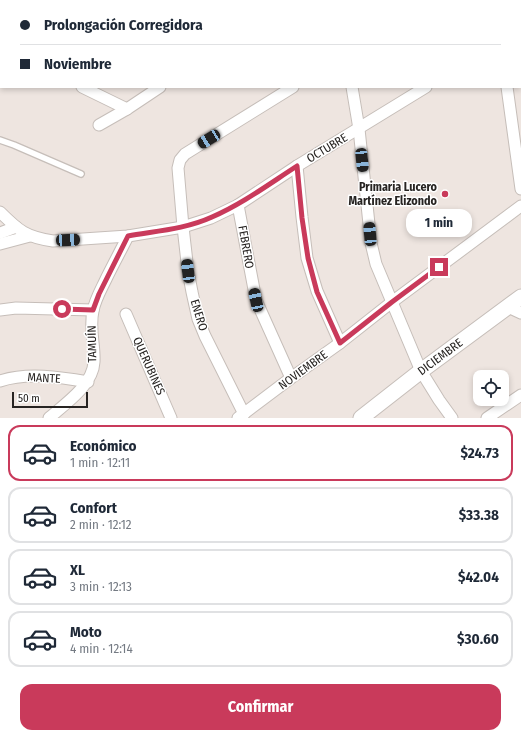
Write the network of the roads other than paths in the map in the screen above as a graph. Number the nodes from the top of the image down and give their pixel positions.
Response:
1 (84, 88) edge
2 (158, 88) edge
3 (291, 88) edge
4 (352, 88) edge
5 (424, 88) edge
6 (507, 88) edge
7 (126, 109) junction
8 (99, 125) dead end
9 (359, 129) junction
10 (0, 140) edge
11 (297, 166) junction
12 (81, 174) dead end
13 (521, 190) edge
14 (238, 205) junction
15 (521, 206) edge
16 (0, 212) edge
17 (16, 227) junction
18 (183, 227) junction
19 (0, 232) edge
20 (30, 236) junction
21 (128, 236) junction
22 (0, 244) edge
23 (521, 297) edge
24 (392, 302) junction
25 (0, 310) edge
26 (93, 310) junction
27 (515, 310) edge
28 (126, 314) dead end
29 (340, 343) junction
30 (421, 371) junction
31 (291, 378) junction
32 (0, 380) edge
33 (88, 382) junction
34 (521, 395) edge
35 (241, 416) edge
36 (49, 418) edge
37 (171, 418) edge
38 (361, 418) edge
39 (452, 418) edge
40 (487, 418) edge

1 - 7 street
2 - 7 street
3 - 18 street, ENERO
4 - 9 street
5 - 9 street, OCTUBRE
6 - 13 street
7 - 8 street
9 - 11 street, OCTUBRE
9 - 24 street
10 - 12 lane
11 - 14 street, OCTUBRE
11 - 29 street
14 - 18 street, OCTUBRE
14 - 31 street, FEBRERO
15 - 24 street, NOVIEMBRE
16 - 17 street
17 - 19 street
17 - 20 street
18 - 21 street, OCTUBRE
18 - 35 street, ENERO
20 - 21 street, OCTUBRE
20 - 22 street
21 - 26 street, TAMUÍN
23 - 27 street, DICIEMBRE
24 - 29 street, NOVIEMBRE
24 - 30 street
25 - 26 street
26 - 33 street, TAMUÍN
27 - 30 street, DICIEMBRE
28 - 37 street, QUERUBINES
29 - 31 street, NOVIEMBRE
30 - 38 street, DICIEMBRE
30 - 39 street
31 - 35 street, NOVIEMBRE
32 - 33 street, MANTE
33 - 36 street, TAMUÍN
34 - 40 street

